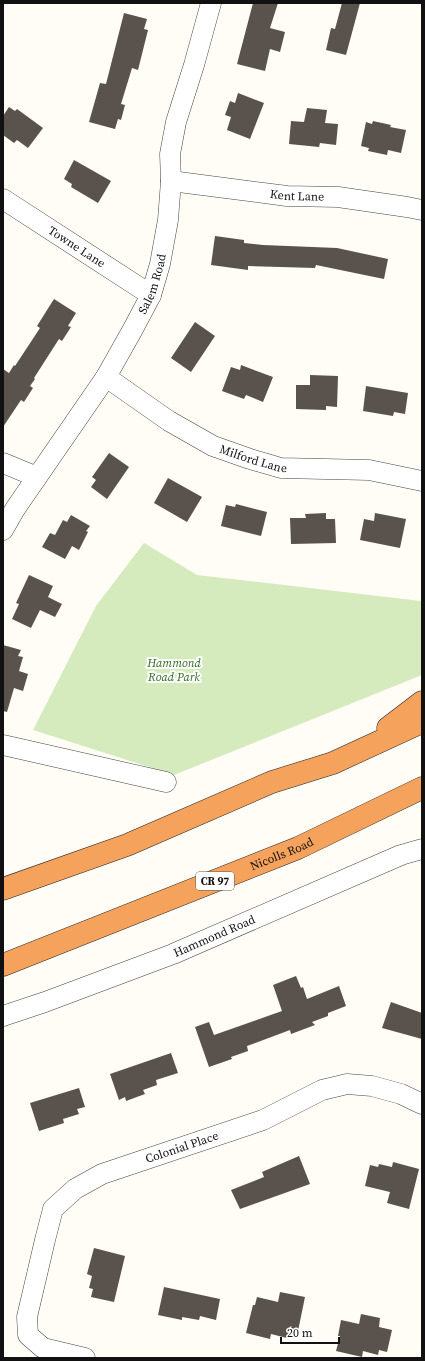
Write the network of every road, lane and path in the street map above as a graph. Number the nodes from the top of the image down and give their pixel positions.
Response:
1 (210, 3) edge
2 (171, 181) junction
3 (3, 199) edge
4 (422, 210) edge
5 (150, 295) junction
6 (106, 377) junction
7 (3, 463) edge
8 (37, 477) junction
9 (422, 481) edge
10 (3, 530) edge
11 (422, 702) edge
12 (422, 722) edge
13 (3, 745) edge
14 (355, 753) junction
15 (166, 782) dead end
16 (418, 791) edge
17 (422, 849) edge
18 (3, 889) edge
19 (3, 964) edge
20 (3, 1016) edge
21 (422, 1104) edge
22 (85, 1358) edge

1 - 2 street, Salem Road
2 - 4 street, Kent Lane
2 - 5 street, Salem Road
3 - 5 street, Towne Lane
5 - 6 street, Salem Road
6 - 8 street, Salem Road
6 - 9 street, Milford Lane
7 - 8 street
8 - 10 street, Salem Road
11 - 14 highway
12 - 14 highway
13 - 15 street
14 - 18 highway
16 - 19 highway, Nicolls Road / CR 97
17 - 20 street, Hammond Road
21 - 22 street, Colonial Place

